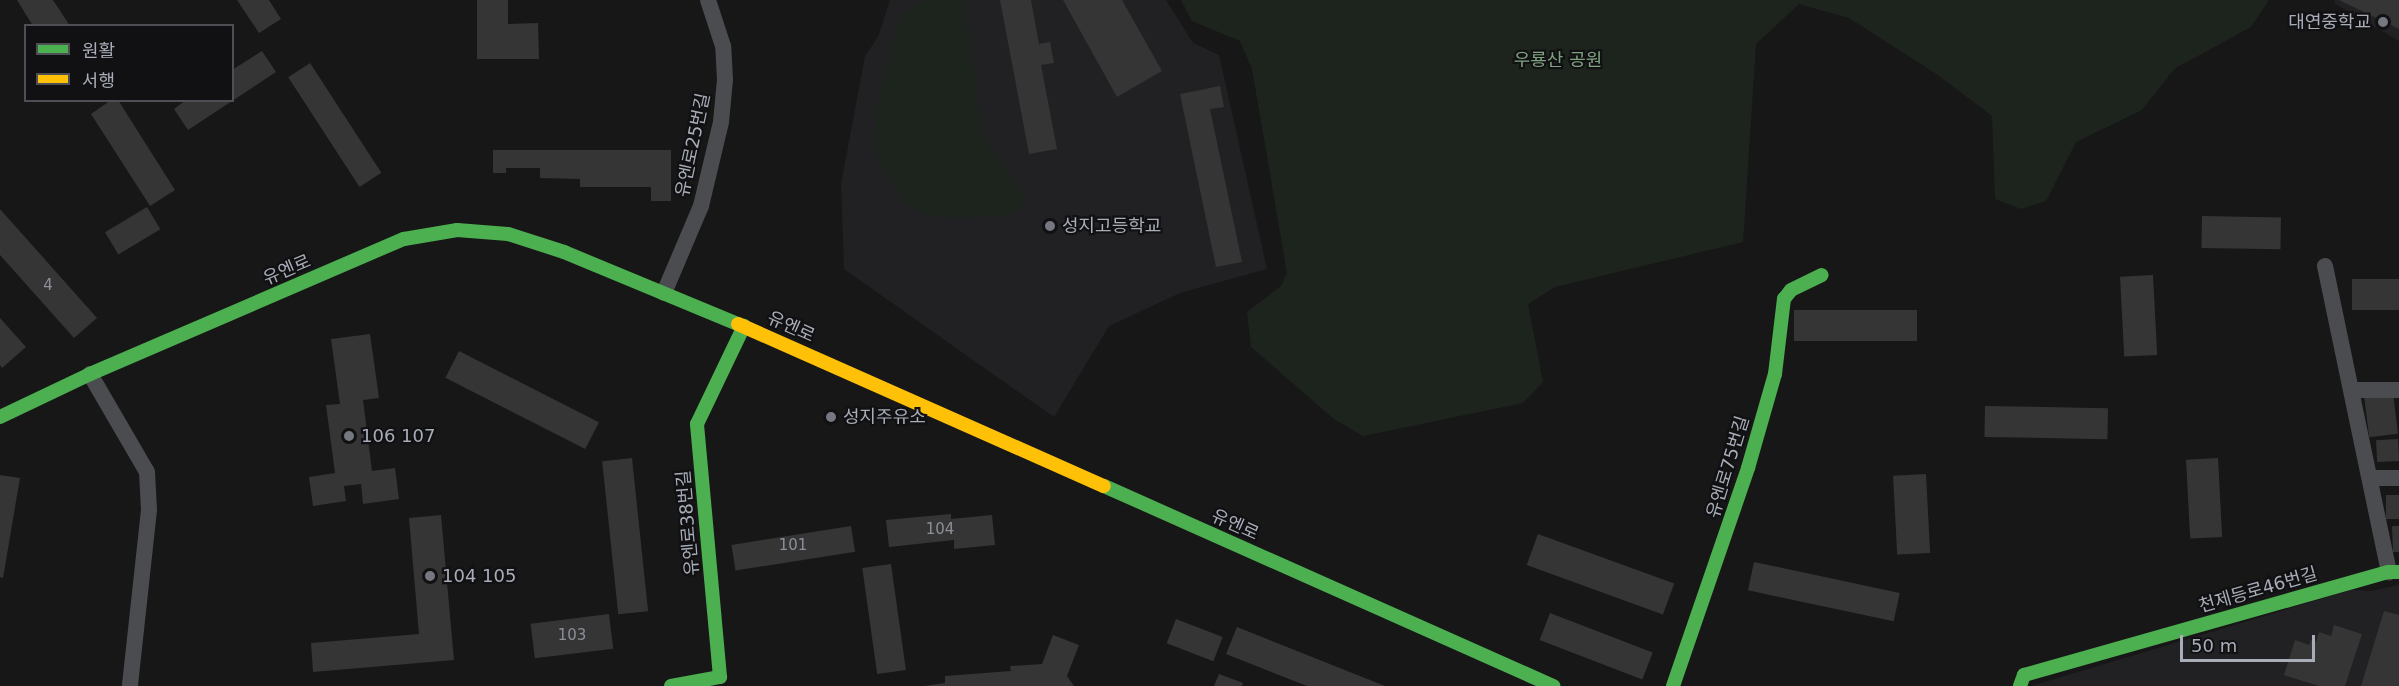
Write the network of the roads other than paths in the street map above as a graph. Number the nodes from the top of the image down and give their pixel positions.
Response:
1 (708, 0) edge
2 (2325, 266) dead end
3 (1822, 275) dead end
4 (664, 293) junction
5 (744, 326) junction
6 (90, 374) junction
7 (2353, 390) junction
8 (2399, 390) edge
9 (0, 417) edge
10 (2370, 478) junction
11 (2399, 478) edge
12 (2394, 572) edge
13 (2022, 680) edge
14 (130, 686) edge
15 (671, 686) edge
16 (1554, 686) edge
17 (1673, 686) edge

1 - 4 street, 유엔로25번길
2 - 7 street
3 - 17 main road, 유엔로75번길
4 - 5 main road, 유엔로
4 - 6 main road, 유엔로
5 - 15 main road, 유엔로38번길
5 - 16 main road, 유엔로
6 - 9 main road, 유엔로
6 - 14 street
7 - 8 street
7 - 10 street
10 - 11 street
10 - 12 street
12 - 13 main road, 천제등로46번길

